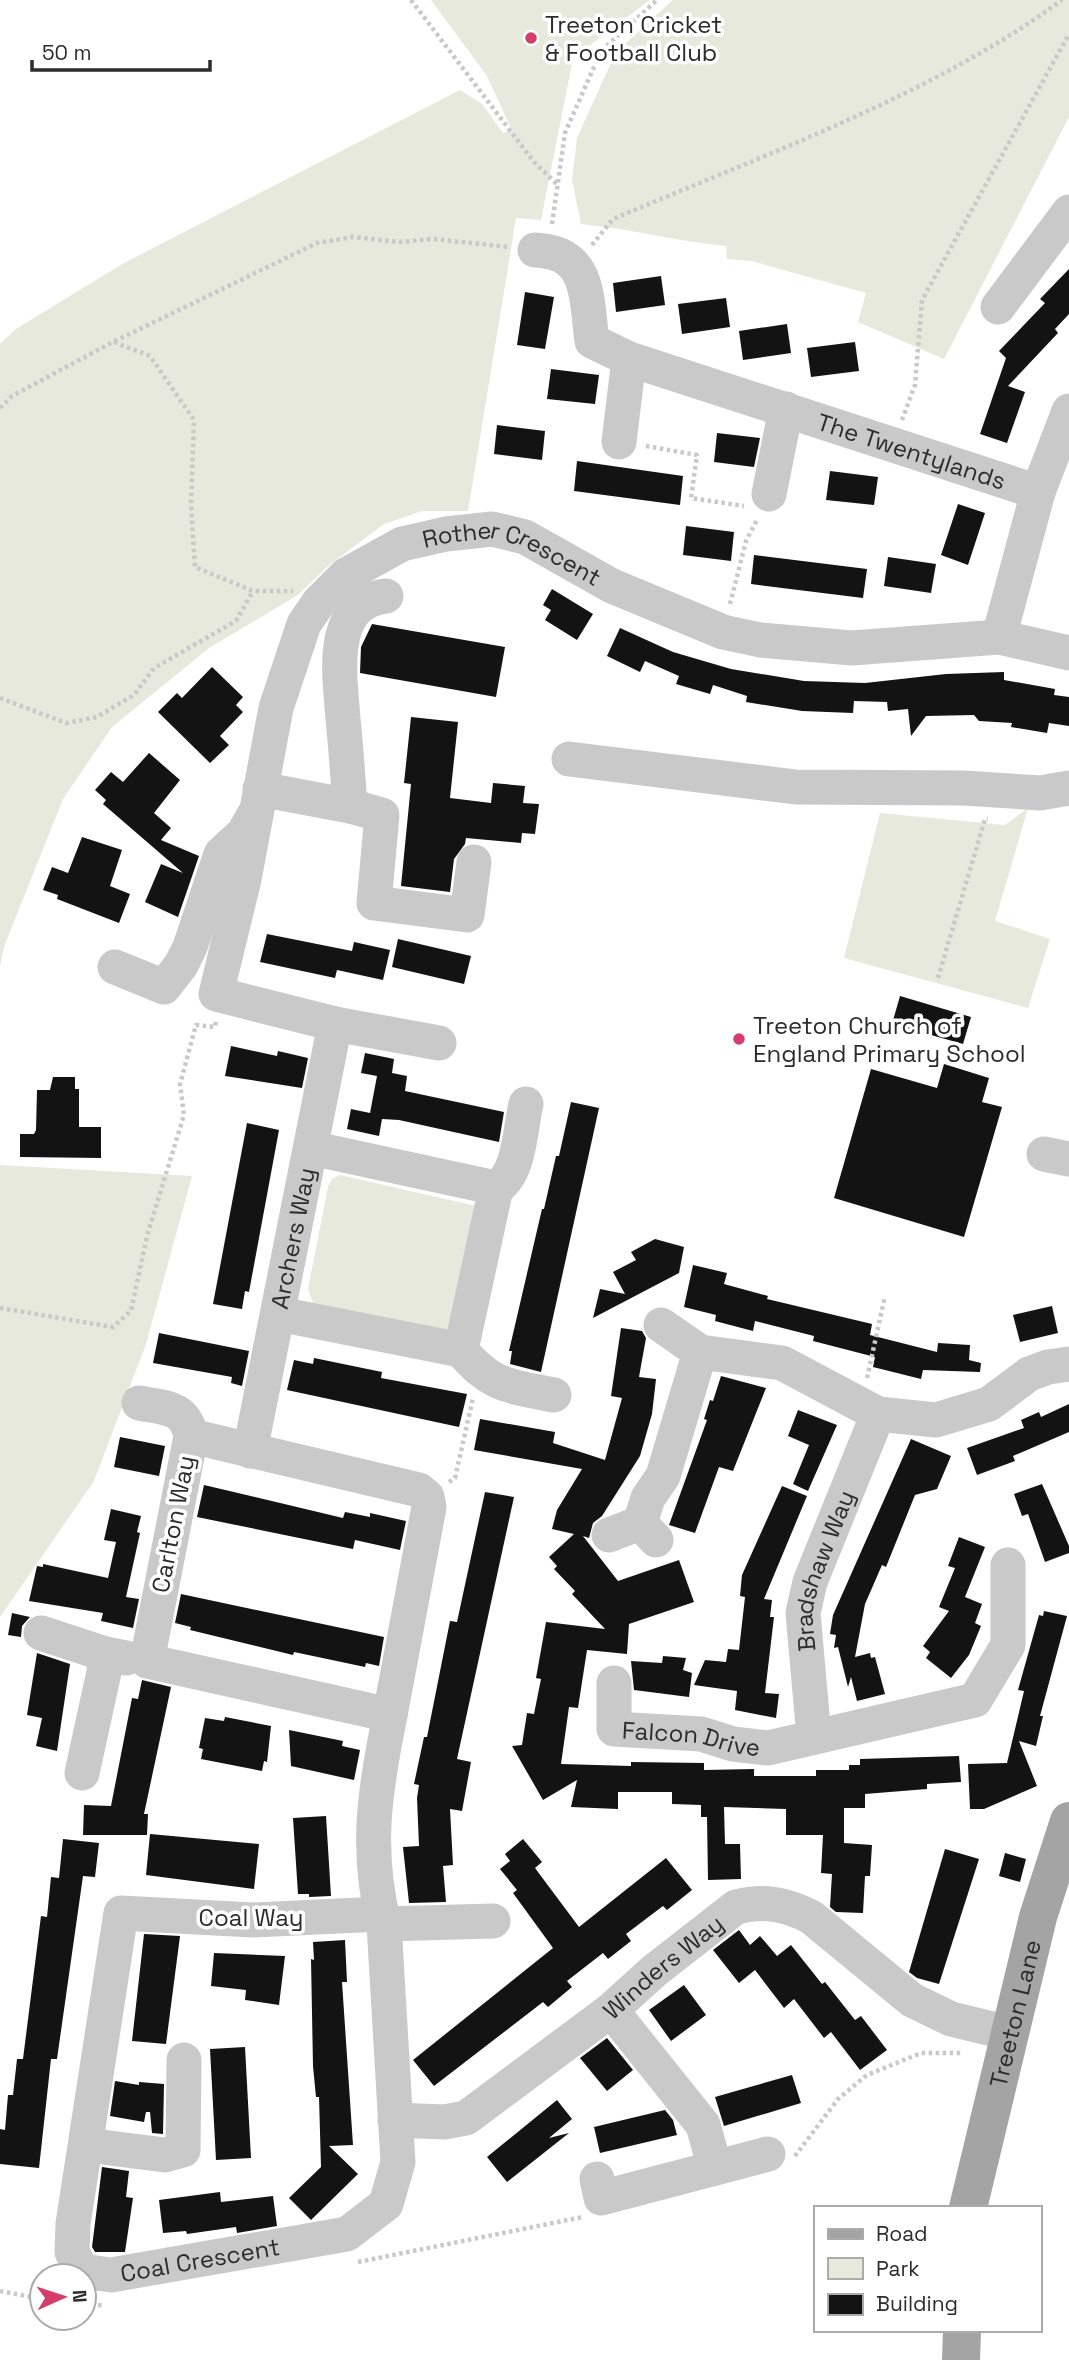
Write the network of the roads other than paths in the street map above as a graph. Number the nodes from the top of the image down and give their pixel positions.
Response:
1 (1069, 212) edge
2 (535, 250) road end
3 (998, 307) dead end
4 (629, 359) junction
5 (786, 410) junction
6 (1069, 411) edge
7 (619, 442) dead end
8 (1038, 492) junction
9 (769, 494) dead end
10 (387, 596) dead end
11 (999, 637) junction
12 (1069, 653) edge
13 (569, 759) dead end
14 (1069, 788) edge
15 (258, 800) junction
16 (350, 806) junction
17 (474, 862) dead end
18 (115, 967) dead end
19 (335, 1024) junction
20 (439, 1043) dead end
21 (526, 1104) dead end
22 (311, 1148) junction
23 (496, 1188) junction
24 (279, 1314) junction
25 (662, 1325) dead end
26 (700, 1352) junction
27 (470, 1360) junction
28 (1069, 1364) edge
29 (554, 1395) dead end
30 (139, 1403) dead end
31 (870, 1409) junction
32 (191, 1436) junction
33 (250, 1451) junction
34 (635, 1533) dead end
35 (1008, 1565) dead end
36 (41, 1633) dead end
37 (104, 1654) junction
38 (147, 1661) junction
39 (614, 1683) dead end
40 (390, 1715) junction
41 (814, 1737) junction
42 (82, 1773) dead end
43 (1069, 1821) edge
44 (121, 1913) joint
45 (382, 1919) junction
46 (493, 1921) dead end
47 (611, 2010) junction
48 (1006, 2047) junction
49 (184, 2060) dead end
50 (395, 2120) junction
51 (86, 2145) junction
52 (778, 2158) road end
53 (715, 2168) junction
54 (597, 2179) dead end
55 (968, 2206) edge
56 (962, 2332) edge
57 (961, 2360) edge

1 - 3 street
2 - 4 street, The Twentylands
4 - 5 street, The Twentylands
4 - 7 street
5 - 8 street, The Twentylands
5 - 9 street, The Twentylands
6 - 8 street
8 - 11 street
10 - 16 street
11 - 12 street, Rother Crescent
11 - 15 street, Rother Crescent
13 - 14 street
15 - 16 street
15 - 18 street
15 - 19 street, Rother Crescent
16 - 17 street
19 - 20 street
19 - 22 street, Archers Way
21 - 23 street
22 - 23 street
22 - 24 street, Archers Way
23 - 27 street
24 - 27 street
24 - 33 street, Archers Way
25 - 26 street
26 - 31 street
26 - 34 street
27 - 29 street
28 - 31 street
30 - 32 street
31 - 41 street, Bradshaw Way
32 - 33 street, Carlton Way
32 - 38 street, Carlton Way
33 - 40 street, Carlton Way
35 - 41 street
36 - 37 street
37 - 38 street
37 - 42 street
38 - 40 street
39 - 41 street, Falcon Drive
40 - 45 street, Coal Crescent
43 - 48 main road, Treeton Lane
44 - 45 street, Coal Way
44 - 51 street, Coal Crescent
45 - 46 street
45 - 50 street, Coal Crescent
47 - 48 street, Winders Way
47 - 50 street, Winders Way
47 - 53 street
48 - 55 main road, Treeton Lane
49 - 51 street
50 - 51 street, Coal Crescent
52 - 53 street
53 - 54 street
56 - 57 main road

